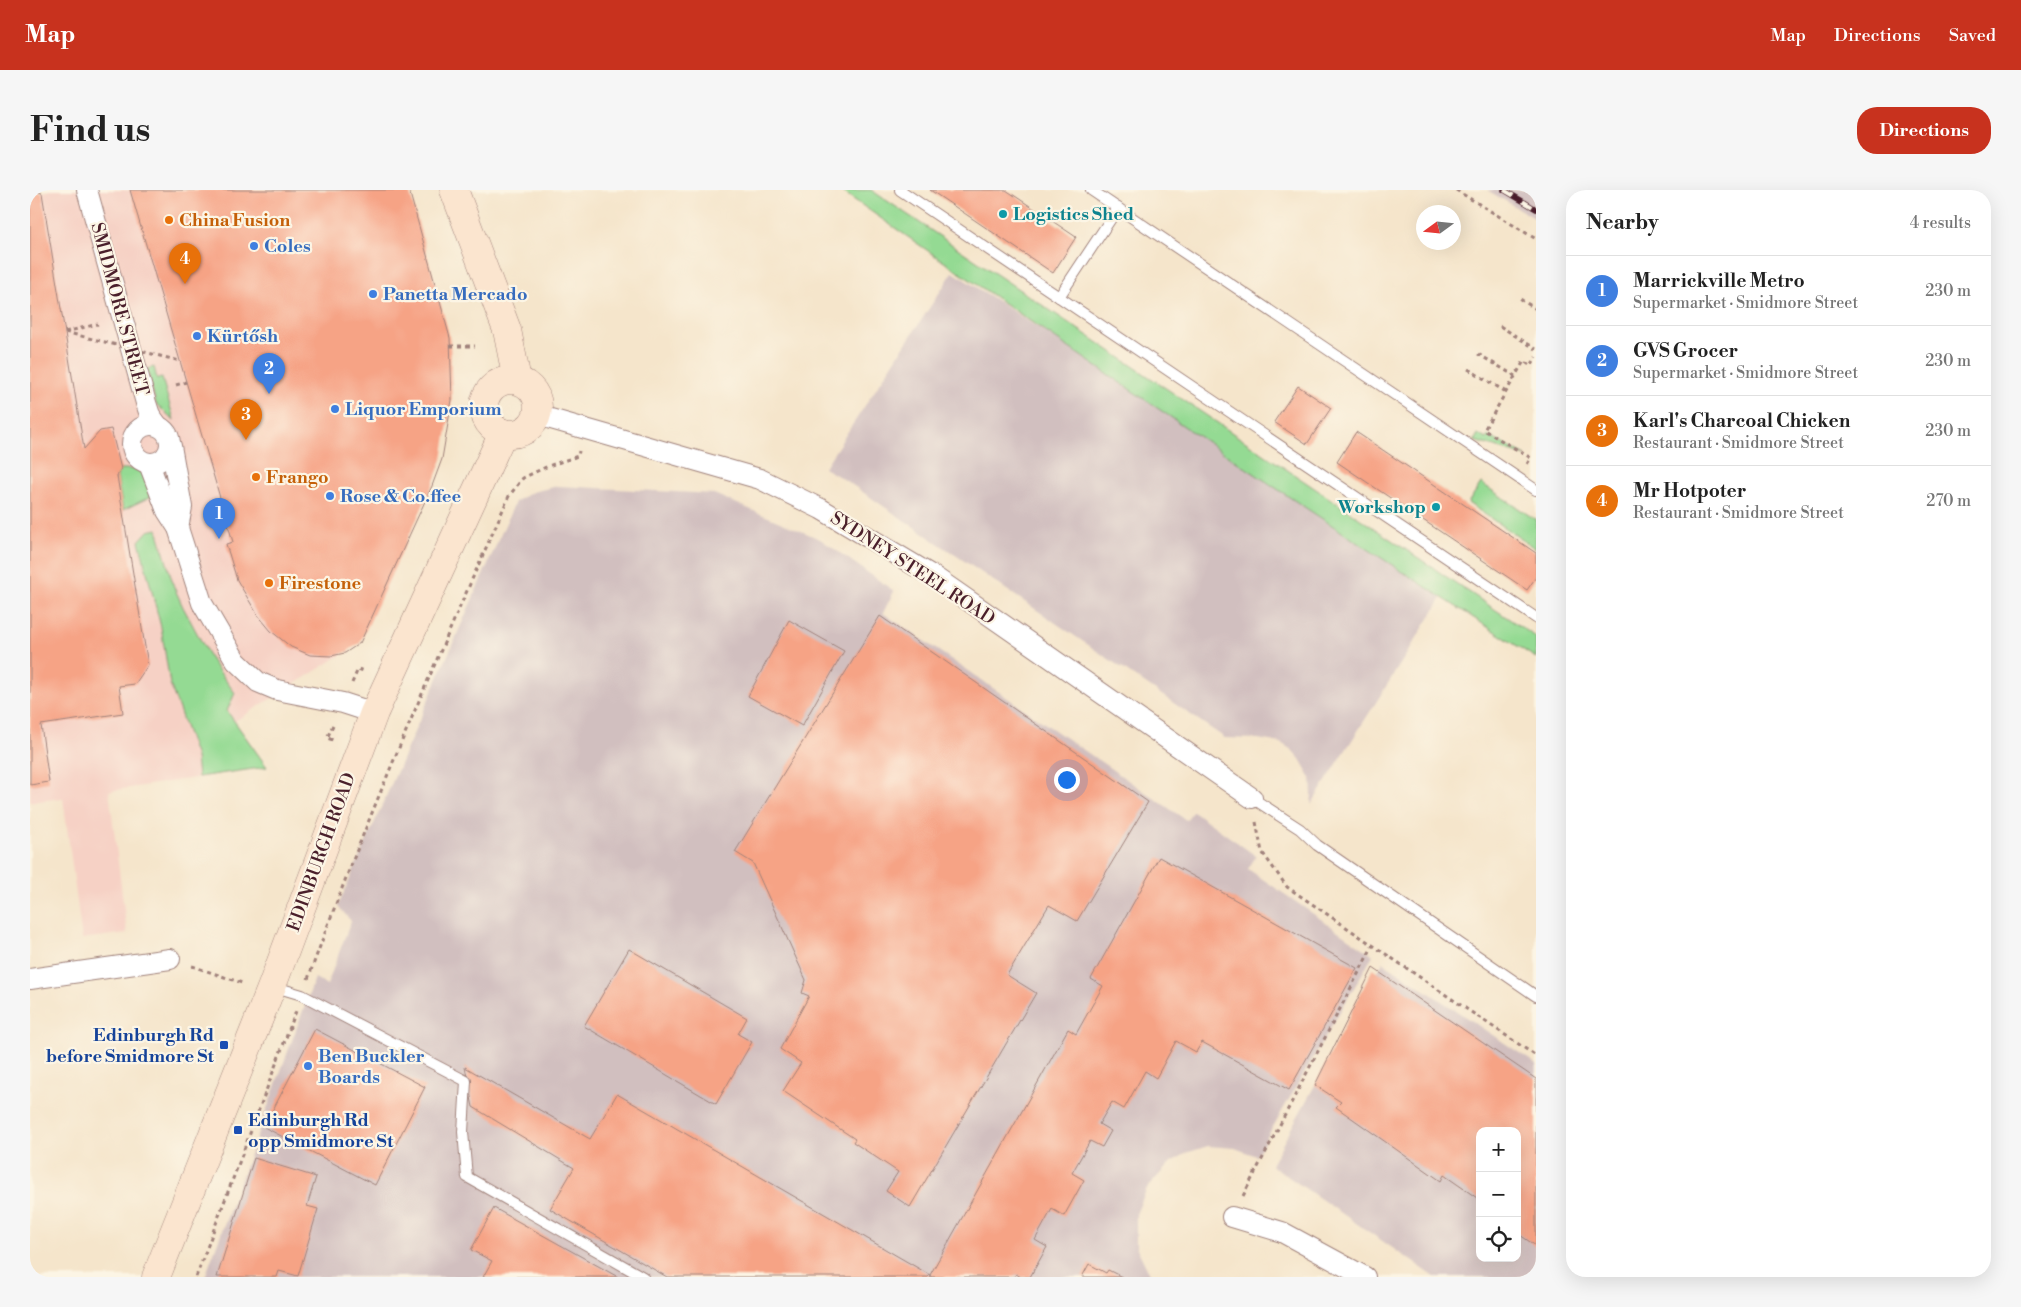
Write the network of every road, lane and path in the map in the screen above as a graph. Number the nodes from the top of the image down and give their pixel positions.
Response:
1 (87, 190) edge
2 (454, 190) edge
3 (900, 190) edge
4 (1092, 190) edge
5 (1456, 190) edge
6 (1118, 208) junction
7 (1536, 239) edge
8 (1059, 297) junction
9 (1520, 299) dead end
10 (1536, 309) edge
11 (98, 324) dead end
12 (1500, 326) dead end
13 (450, 346) dead end
14 (475, 346) dead end
15 (1536, 350) edge
16 (1478, 354) dead end
17 (1536, 357) edge
18 (180, 361) dead end
19 (1468, 369) dead end
20 (1515, 376) junction
21 (517, 380) junction
22 (186, 382) dead end
23 (176, 385) dead end
24 (1506, 392) junction
25 (537, 414) junction
26 (158, 426) junction
27 (586, 428) junction
28 (502, 433) junction
29 (171, 446) junction
30 (149, 464) junction
31 (1524, 469) dead end
32 (1536, 490) edge
33 (224, 512) dead end
34 (213, 513) dead end
35 (178, 528) junction
36 (1536, 618) edge
37 (374, 714) junction
38 (328, 738) dead end
39 (338, 742) dead end
40 (1252, 798) junction
41 (1373, 945) junction
42 (170, 959) joint
43 (30, 979) edge
44 (270, 991) junction
45 (302, 995) junction
46 (1536, 996) edge
47 (1536, 1056) edge
48 (1232, 1217) joint
49 (156, 1277) edge
50 (196, 1277) edge
51 (643, 1277) edge
52 (1365, 1277) edge

1 - 26 street, SMIDMORE STREET
2 - 21 street
3 - 8 lane
4 - 6 lane
5 - 7 path
6 - 8 lane
6 - 32 lane
8 - 36 lane
9 - 10 path
11 - 18 path, bridge
12 - 15 path
13 - 14 path
16 - 20 path
17 - 20 path
19 - 24 path
20 - 24 path
21 - 25 street
21 - 28 street
22 - 23 path
24 - 31 path
25 - 27 street, SYDNEY STEEL ROAD
25 - 28 street
26 - 29 street, SMIDMORE STREET
26 - 30 street, SMIDMORE STREET
27 - 40 street, SYDNEY STEEL ROAD
27 - 45 path
28 - 37 street, EDINBURGH ROAD
29 - 30 street
29 - 35 street, SMIDMORE STREET
30 - 35 street, SMIDMORE STREET
33 - 34 path
35 - 37 street, SMIDMORE STREET
37 - 44 street, EDINBURGH ROAD
38 - 39 path
40 - 41 path
40 - 46 lane
41 - 47 path
41 - 48 path
42 - 43 street
42 - 44 path
44 - 45 lane
44 - 49 street, EDINBURGH ROAD
45 - 50 path
45 - 51 lane
48 - 52 street

